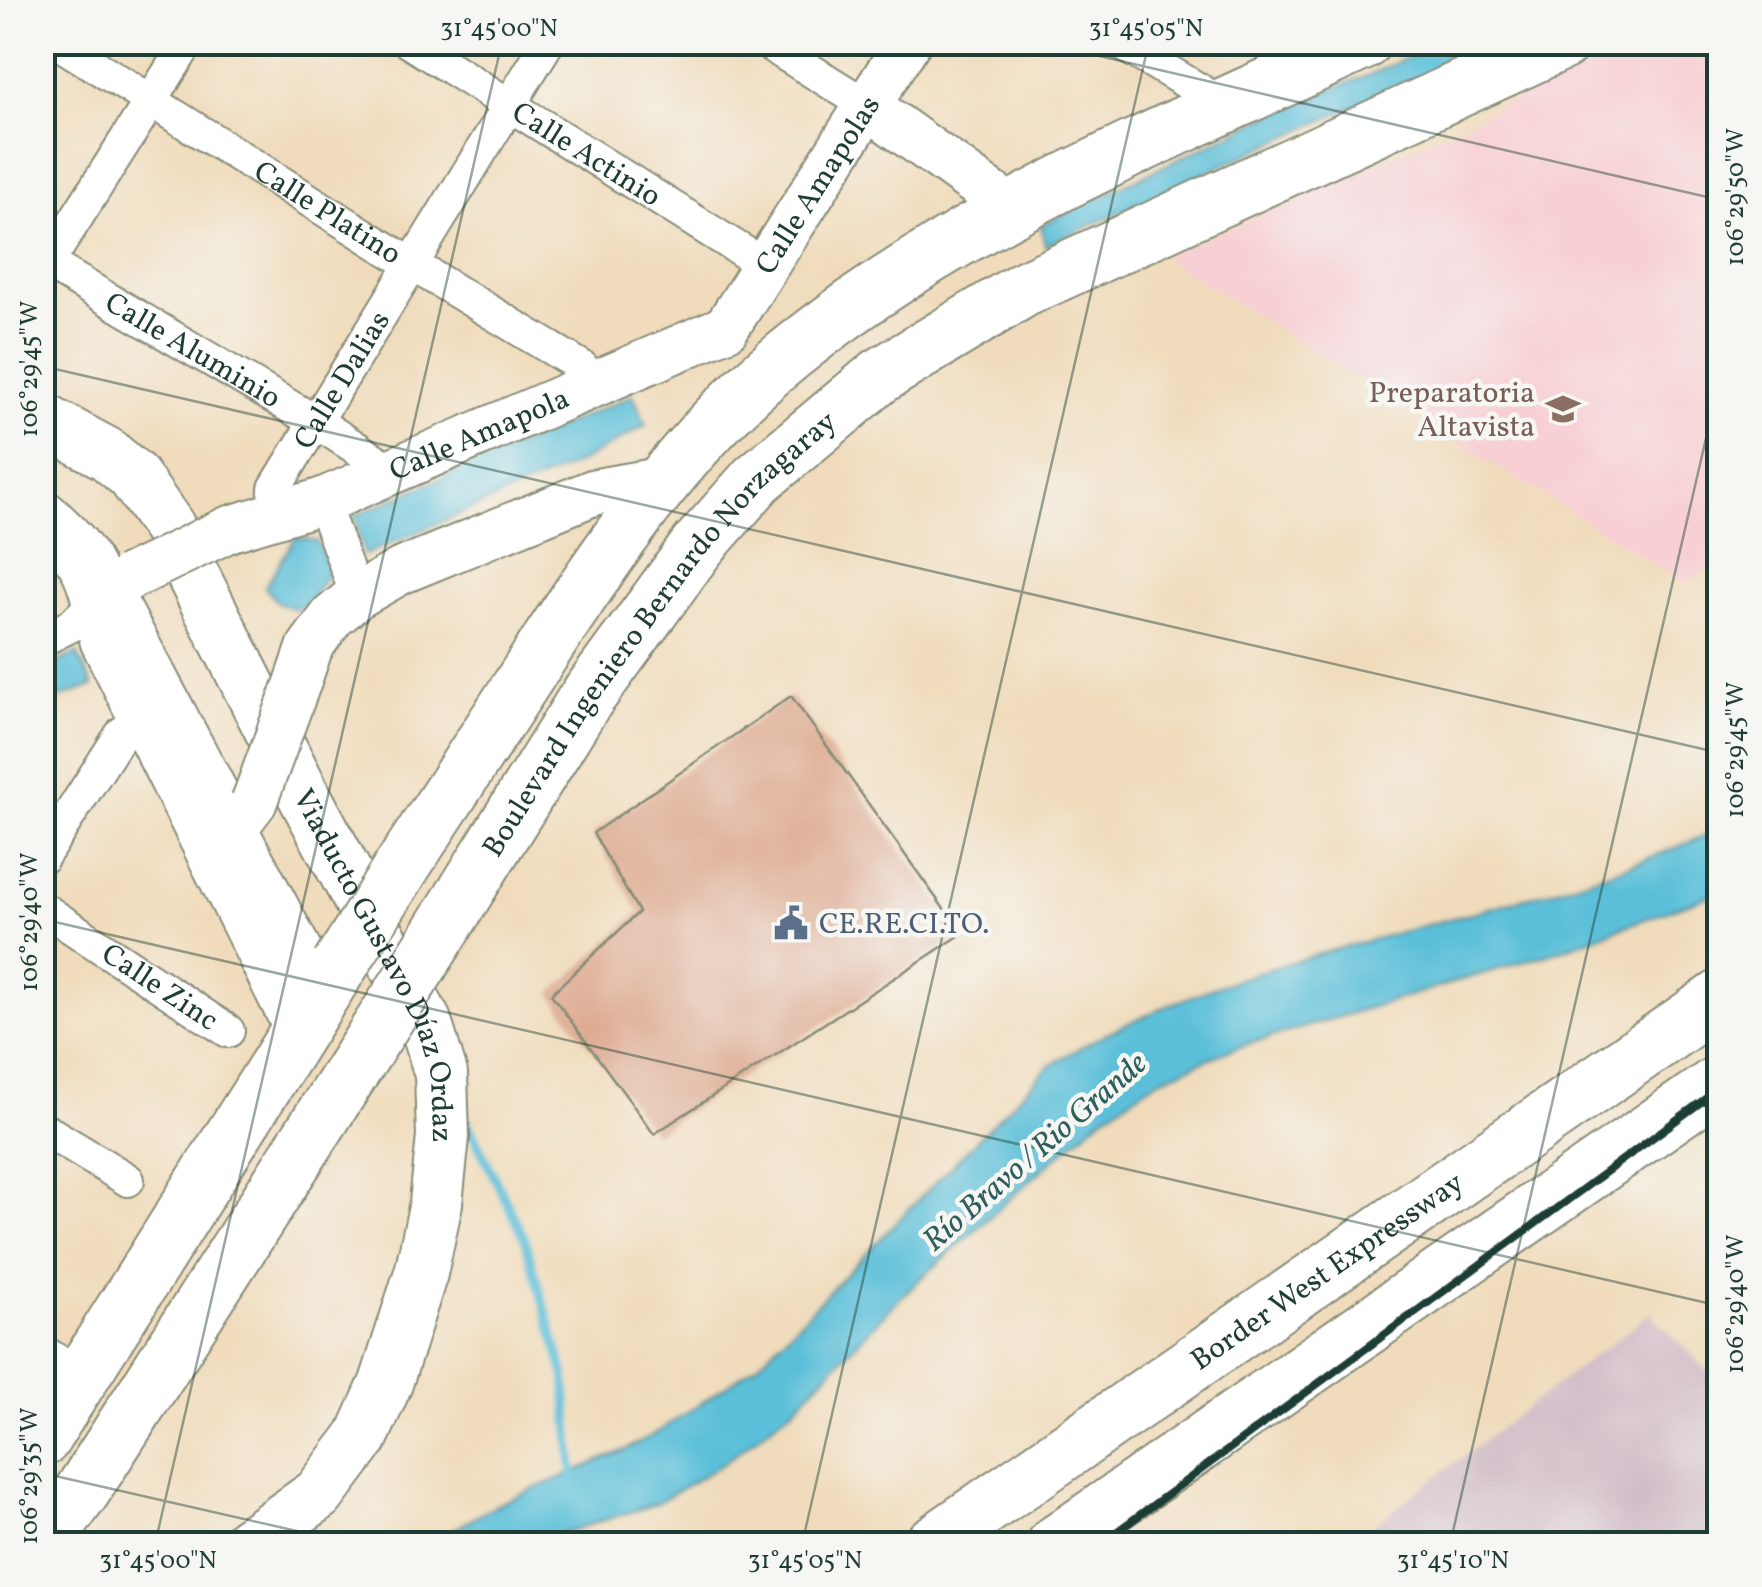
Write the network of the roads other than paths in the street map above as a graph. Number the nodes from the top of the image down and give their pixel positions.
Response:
1 (57, 42) edge
2 (188, 42) edge
3 (409, 42) edge
4 (548, 42) edge
5 (765, 42) edge
6 (908, 42) edge
7 (1119, 42) edge
8 (1363, 42) edge
9 (1562, 42) edge
10 (151, 102) junction
11 (510, 105) junction
12 (868, 106) junction
13 (1226, 106) junction
14 (1005, 212) junction
15 (411, 264) junction
16 (766, 266) junction
17 (45, 267) edge
18 (726, 328) junction
19 (917, 352) junction
20 (766, 373) junction
21 (593, 386) junction
22 (42, 419) edge
23 (316, 422) junction
24 (386, 472) junction
25 (663, 480) junction
26 (326, 514) junction
27 (42, 516) edge
28 (274, 516) junction
29 (352, 583) junction
30 (113, 587) junction
31 (42, 640) edge
32 (146, 721) junction
33 (233, 823) junction
34 (42, 858) edge
35 (42, 908) edge
36 (322, 994) junction
37 (1720, 998) edge
38 (228, 1031) dead end
39 (1720, 1082) edge
40 (42, 1128) edge
41 (128, 1180) dead end
42 (63, 1364) edge
43 (42, 1439) edge
44 (44, 1544) edge
45 (248, 1544) edge
46 (932, 1544) edge
47 (1055, 1544) edge

1 - 10 street, Calle Platino
2 - 10 street
3 - 11 street, Calle Actinio
4 - 11 street, Calle Dalias
5 - 12 street
6 - 12 street, Calle Amapolas
7 - 13 street
8 - 13 highway
9 - 19 highway, Boulevard Ingeniero Bernardo Norzagaray
10 - 15 street, Calle Platino
10 - 17 street
11 - 15 street, Calle Dalias
11 - 16 street, Calle Actinio
12 - 14 street
12 - 16 street, Calle Amapolas
13 - 14 highway
14 - 19 highway
14 - 20 highway
15 - 21 street, Calle Platino
15 - 23 street, Calle Dalias
16 - 18 street, Calle Amapolas
17 - 23 street, Calle Aluminio
18 - 20 street
18 - 21 street, Calle Amapola
19 - 44 highway, Boulevard Ingeniero Bernardo Norzagaray, bridge
20 - 25 highway
21 - 24 street, Calle Amapola
22 - 45 main road, Viaducto Gustavo Díaz Ordaz
23 - 24 street, Calle Aluminio
23 - 28 street, Calle Dalias
24 - 26 street, Calle Amapola
25 - 29 street
25 - 36 highway, bridge
26 - 28 street, Calle Amapola
26 - 29 street
27 - 30 main road
28 - 30 street, Calle Amapola, bridge
29 - 33 street, bridge
30 - 31 street
30 - 32 main road
30 - 33 street
32 - 33 main road
32 - 34 street
33 - 36 main road
35 - 38 street, Calle Zinc
36 - 42 highway
37 - 46 highway, Border West Expressway
39 - 47 highway
40 - 41 street
42 - 43 highway

